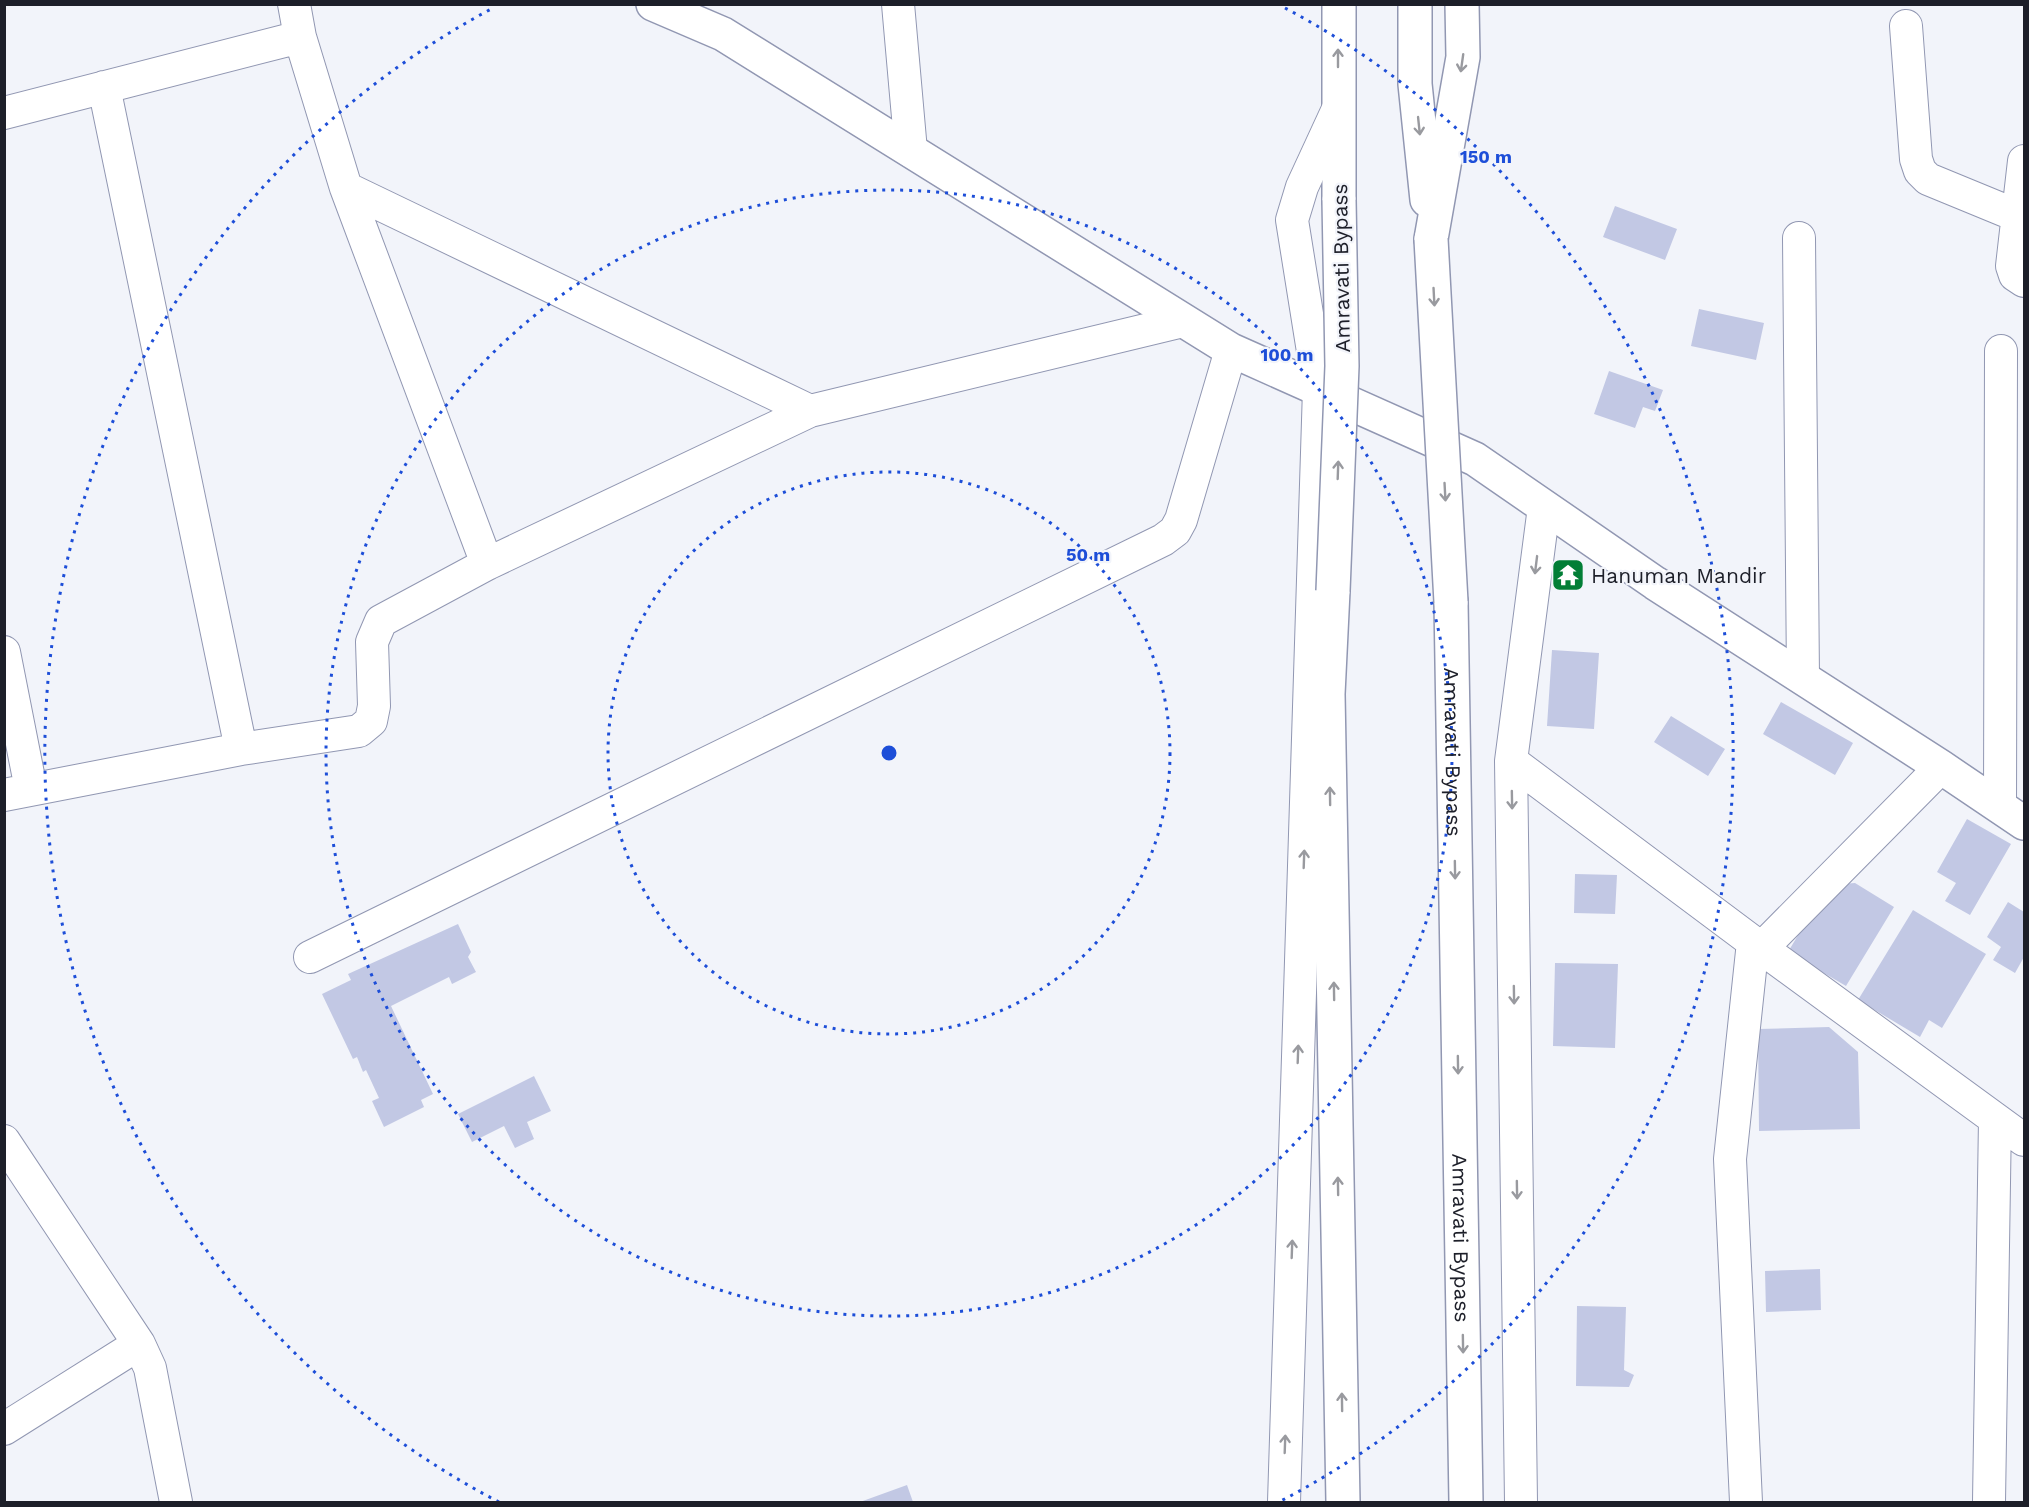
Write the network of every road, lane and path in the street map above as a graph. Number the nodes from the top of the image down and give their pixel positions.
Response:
1 (294, 4) edge
2 (653, 4) edge
3 (898, 4) edge
4 (1339, 4) edge
5 (1415, 4) edge
6 (1462, 4) edge
7 (1906, 27) dead end
8 (300, 37) junction
9 (104, 87) junction
10 (1338, 109) junction
11 (4, 113) edge
12 (911, 151) junction
13 (2025, 161) edge
14 (346, 188) junction
15 (2018, 216) junction
16 (1799, 238) dead end
17 (1431, 239) junction
18 (2025, 282) edge
19 (1183, 321) junction
20 (1232, 350) junction
21 (2001, 351) dead end
22 (1319, 389) junction
23 (810, 411) junction
24 (1544, 507) junction
25 (487, 564) junction
26 (4, 652) edge
27 (1803, 678) junction
28 (241, 749) junction
29 (1511, 761) junction
30 (1941, 767) junction
31 (18, 792) edge
32 (2012, 815) edge
33 (1758, 945) junction
34 (310, 957) dead end
35 (1995, 1119) junction
36 (2025, 1140) edge
37 (4, 1141) edge
38 (139, 1344) junction
39 (4, 1428) edge
40 (176, 1503) edge
41 (1284, 1503) edge
42 (1343, 1503) edge
43 (1466, 1503) edge
44 (1521, 1503) edge
45 (1746, 1503) edge
46 (1989, 1503) edge

1 - 8 street
2 - 12 main road
3 - 12 street
10 -> 4 main road, Amravati Bypass
5 -> 17 main road
6 -> 17 main road, Amravati Bypass
7 - 15 street
8 - 9 street
8 - 14 street
9 - 11 street
9 - 28 street
10 - 22 street
42 -> 10 main road, Amravati Bypass, bridge
12 - 19 main road
13 - 15 street
14 - 23 street
14 - 25 street
15 - 18 street
16 - 27 street
17 -> 43 main road, Amravati Bypass, bridge
19 - 20 main road
19 - 23 street
20 - 22 main road
20 - 34 street
21 - 32 street
22 - 24 main road
41 -> 22 street
23 - 25 street
24 - 27 main road
24 -> 29 street
25 - 28 street
26 - 31 street
27 - 30 main road
28 - 31 street
29 - 33 street
29 -> 44 street
30 - 32 main road
30 - 33 street
33 - 35 street
33 - 45 street
35 - 36 street
35 - 46 street
37 - 38 street
38 - 39 street
38 - 40 street

